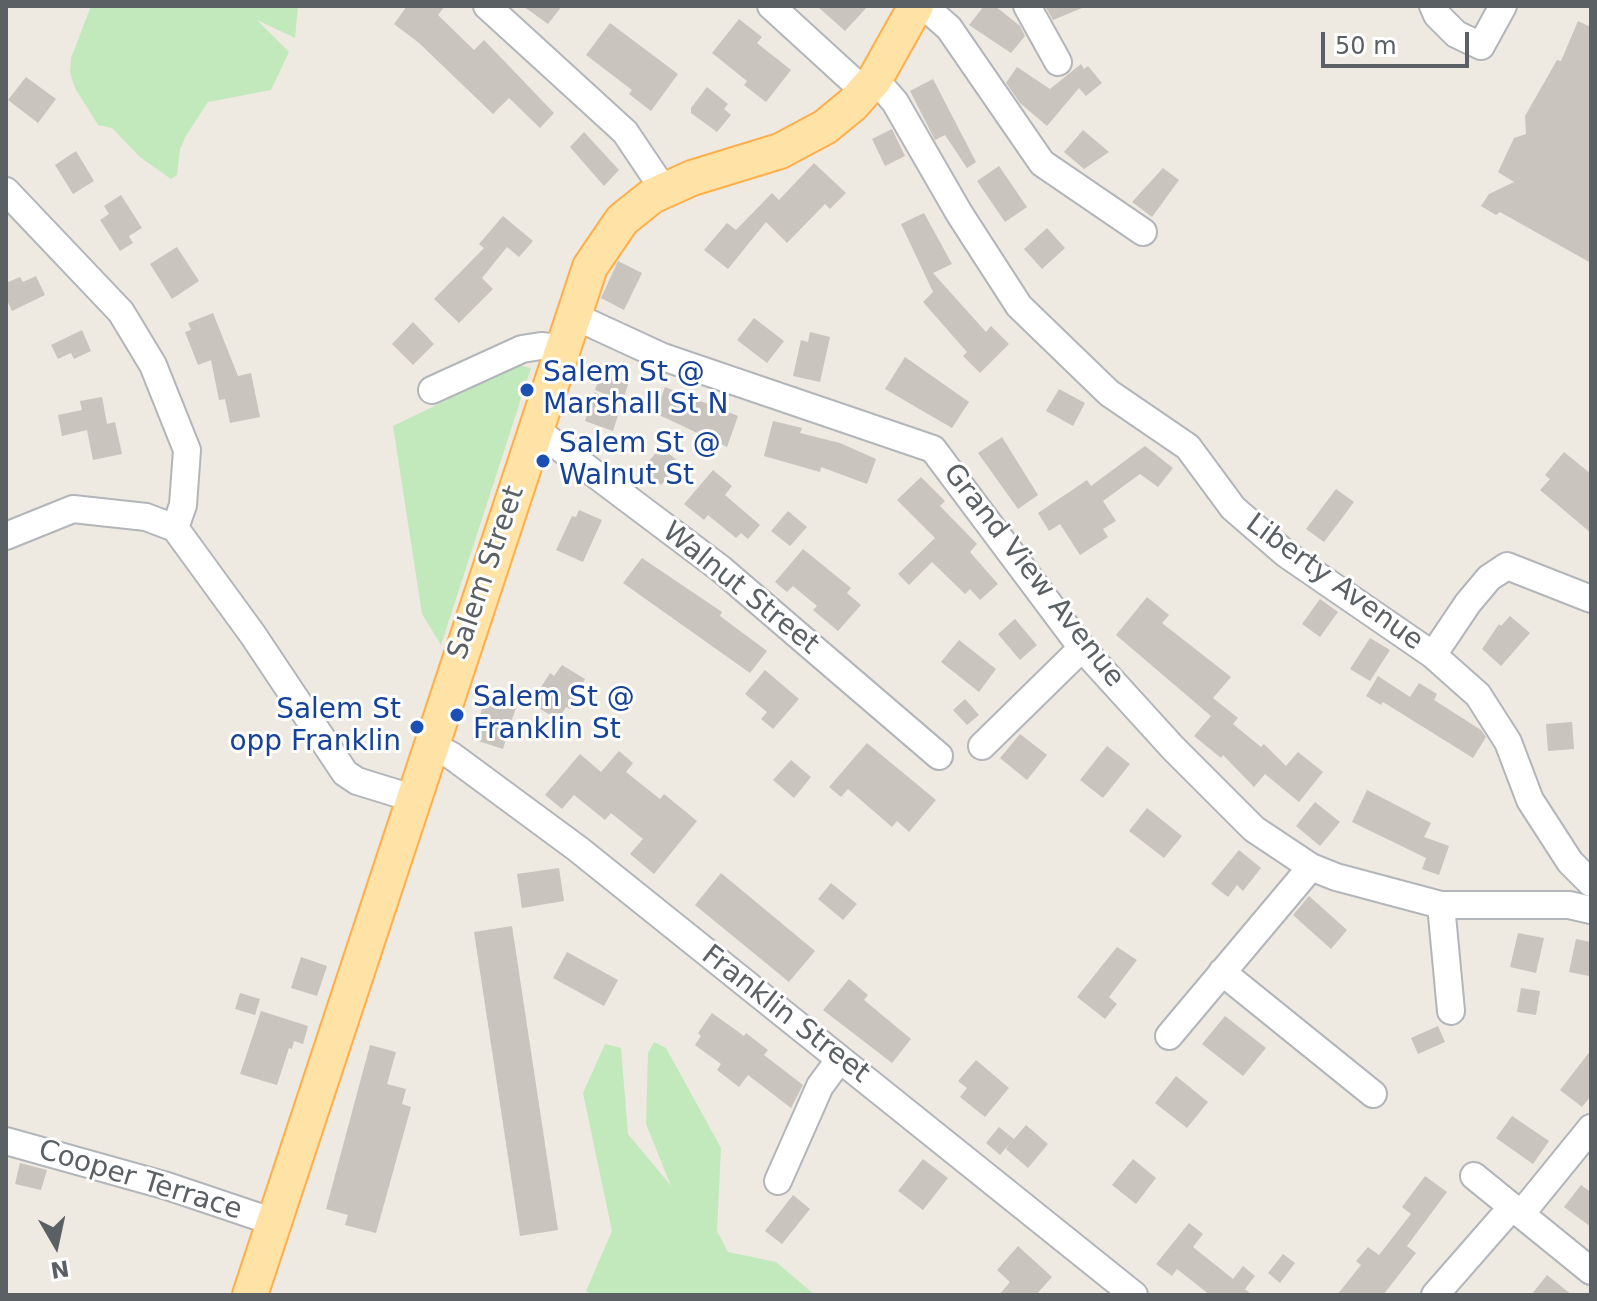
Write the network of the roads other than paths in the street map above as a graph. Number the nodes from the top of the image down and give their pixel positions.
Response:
1 (487, 6) edge
2 (771, 6) edge
3 (916, 6) edge
4 (924, 6) edge
5 (1027, 6) edge
6 (1433, 6) edge
7 (1503, 6) edge
8 (1058, 62) dead end
9 (870, 85) junction
10 (664, 190) junction
11 (6, 191) edge
12 (1143, 232) dead end
13 (572, 315) junction
14 (561, 348) junction
15 (432, 390) dead end
16 (535, 429) junction
17 (175, 528) junction
18 (6, 536) edge
19 (1591, 599) edge
20 (1082, 648) junction
21 (1433, 655) junction
22 (430, 744) junction
23 (982, 746) dead end
24 (939, 756) dead end
25 (412, 798) junction
26 (1311, 867) junction
27 (1591, 883) edge
28 (1441, 905) junction
29 (1591, 910) edge
30 (1222, 972) junction
31 (1451, 1011) dead end
32 (1169, 1036) dead end
33 (840, 1059) junction
34 (1373, 1094) dead end
35 (1591, 1128) edge
36 (6, 1141) edge
37 (1474, 1176) dead end
38 (778, 1181) dead end
39 (1516, 1210) junction
40 (274, 1222) junction
41 (1591, 1271) edge
42 (250, 1295) edge
43 (1134, 1295) edge
44 (1435, 1295) edge

1 - 10 street
2 - 9 street, Liberty Avenue
3 - 9 main road, Salem Street
4 - 12 street
5 - 8 street
6 - 7 street
9 - 10 main road, Salem Street
9 - 21 street, Liberty Avenue
10 - 13 main road, Salem Street
11 - 17 street
13 - 14 main road, Salem Street
13 - 20 street, Grand View Avenue
14 - 15 street
14 - 16 main road, Salem Street
16 - 22 main road, Salem Street
16 - 24 street, Walnut Street
17 - 18 street
17 - 25 street
19 - 21 street
20 - 23 street
20 - 26 street, Grand View Avenue
21 - 27 street, Liberty Avenue
22 - 25 main road, Salem Street
22 - 33 street, Franklin Street
25 - 40 main road, Salem Street
26 - 28 street, Grand View Avenue
26 - 30 street
28 - 29 street, Grand View Avenue
28 - 31 street
30 - 32 street
30 - 34 street
33 - 38 street
33 - 43 street, Franklin Street
35 - 39 street
36 - 40 street, Cooper Terrace
37 - 39 street
39 - 41 street
39 - 44 street
40 - 42 main road, Salem Street

